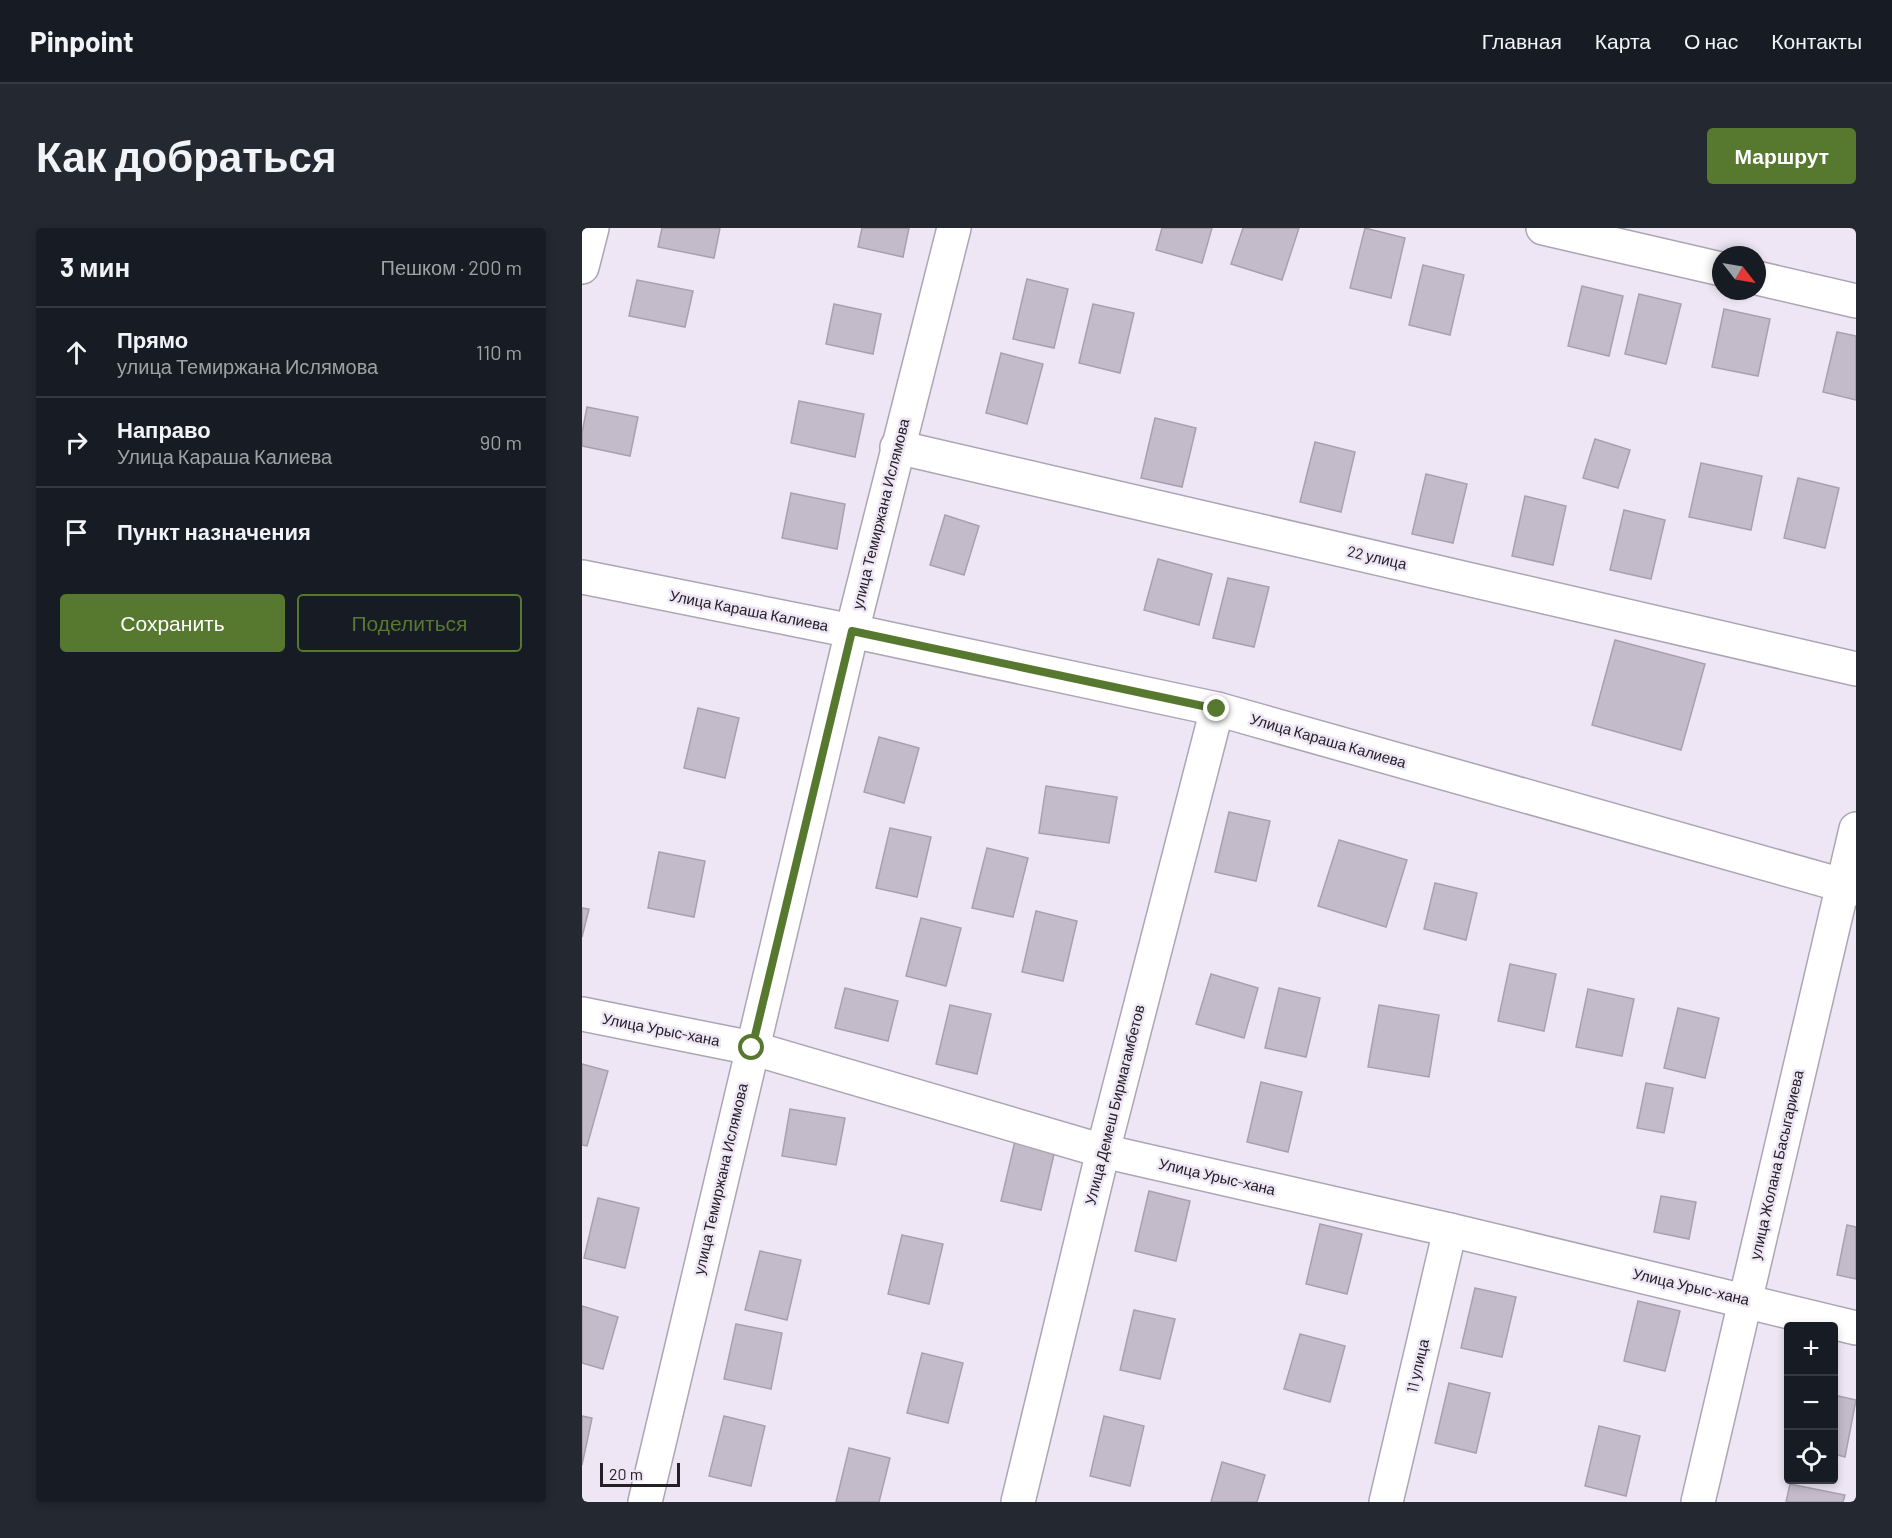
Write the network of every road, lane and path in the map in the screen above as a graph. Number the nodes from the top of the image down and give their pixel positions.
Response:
1 (592, 228) edge
2 (954, 228) edge
3 (1543, 228) edge
4 (582, 267) edge
5 (1712, 268) edge
6 (1766, 280) edge
7 (1856, 301) edge
8 (897, 447) junction
9 (582, 577) edge
10 (852, 631) junction
11 (1856, 669) edge
12 (1217, 709) junction
13 (1856, 829) edge
14 (1849, 887) edge
15 (582, 1014) edge
16 (752, 1048) junction
17 (1103, 1151) junction
18 (1450, 1230) junction
19 (1746, 1300) junction
20 (1856, 1328) edge
21 (645, 1502) edge
22 (1018, 1502) edge
23 (1386, 1502) edge
24 (1698, 1502) edge

1 - 4 street
2 - 8 street, улица Темиржана Ислямова
3 - 5 street
6 - 7 street
8 - 10 street, улица Темиржана Ислямова
8 - 11 street, 22 улица
9 - 10 street, Улица Караша Калиева
10 - 12 street, Улица Караша Калиева
10 - 16 street, улица Темиржана Ислямова
12 - 14 street, Улица Караша Калиева
12 - 17 street, Улица Демеш Бирмагамбетов
13 - 14 street, улица Жолана Басыгариева
14 - 19 street, улица Жолана Басыгариева
15 - 16 street, Улица Урыс-хана
16 - 17 street, Улица Урыс-хана
16 - 21 street, улица Темиржана Ислямова
17 - 18 street, Улица Урыс-хана
17 - 22 street, Улица Демеш Бирмагамбетов
18 - 19 street, Улица Урыс-хана
18 - 23 street, 11 улица
19 - 20 street, Улица Урыс-хана
19 - 24 street, улица Жолана Басыгариева

